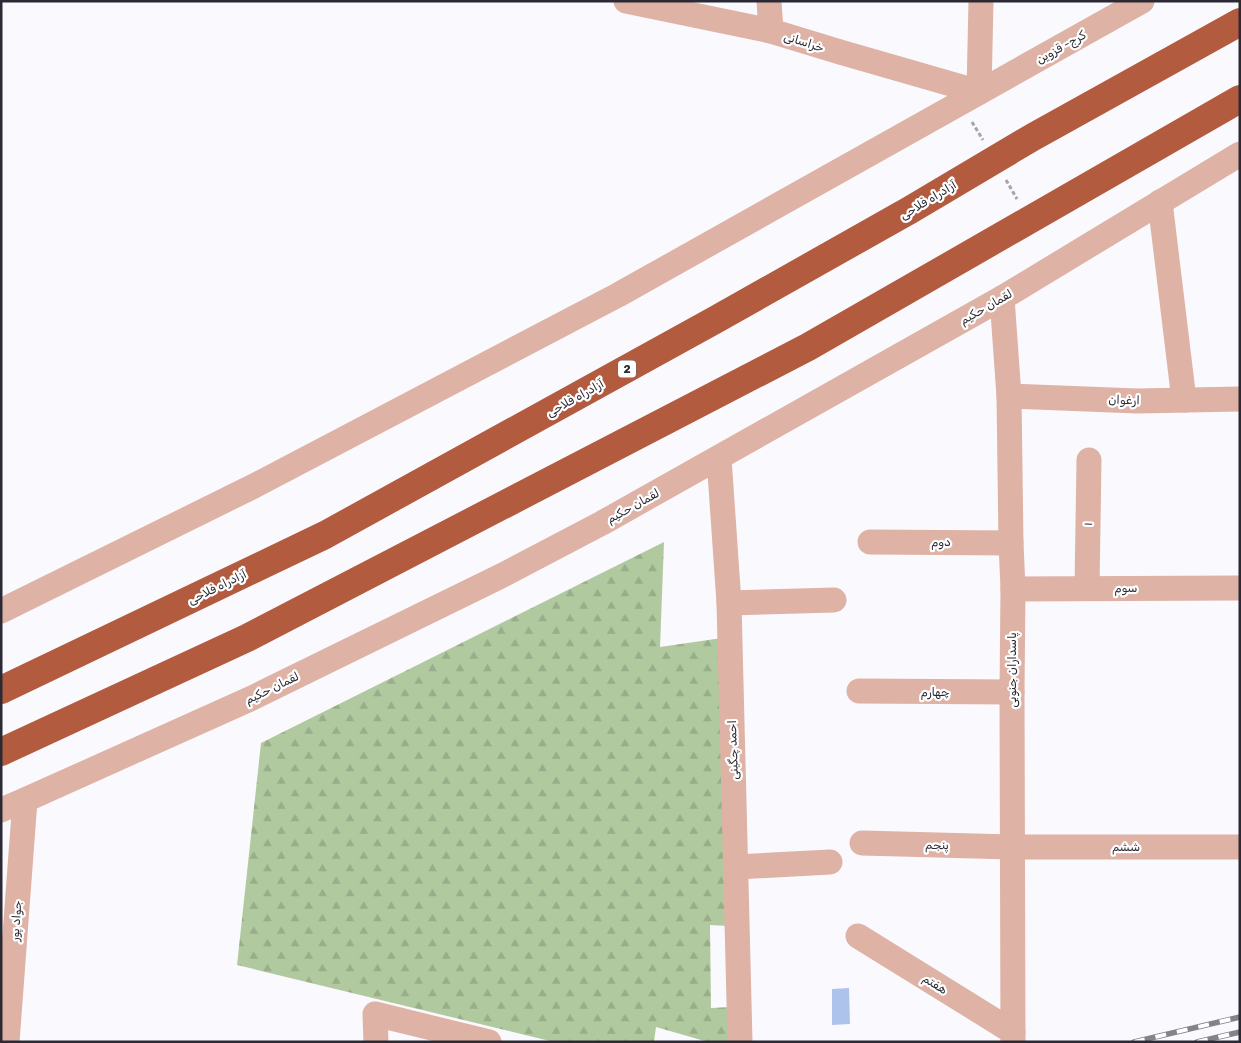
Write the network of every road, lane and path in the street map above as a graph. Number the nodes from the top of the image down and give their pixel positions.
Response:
1 (626, 1) edge
2 (769, 1) edge
3 (981, 1) edge
4 (1142, 1) edge
5 (1240, 22) edge
6 (771, 31) junction
7 (979, 92) junction
8 (1240, 99) edge
9 (971, 120) dead end
10 (986, 146) dead end
11 (1240, 154) edge
12 (1006, 180) dead end
13 (1160, 202) junction
14 (1021, 205) dead end
15 (1002, 298) junction
16 (1009, 396) junction
17 (1240, 399) edge
18 (1184, 400) junction
19 (719, 458) junction
20 (1089, 460) dead end
21 (870, 542) dead end
22 (1011, 543) junction
23 (1013, 588) junction
24 (1087, 588) junction
25 (1240, 588) edge
26 (834, 600) dead end
27 (729, 603) junction
28 (1, 611) edge
29 (1, 690) edge
30 (859, 691) dead end
31 (1012, 692) junction
32 (1, 752) edge
33 (25, 800) junction
34 (1, 810) edge
35 (862, 843) dead end
36 (1012, 847) junction
37 (1240, 847) edge
38 (830, 862) dead end
39 (736, 867) junction
40 (858, 936) dead end
41 (1013, 1037) edge
42 (7, 1042) edge
43 (376, 1042) edge
44 (489, 1042) edge
45 (740, 1042) edge

1 - 6 street, خراسانی
2 - 6 street
3 - 7 street
4 - 7 street, کرج- قزوین
5 - 29 highway, آزادراه فلاحی / 2
6 - 7 street, خراسانی
7 - 28 street, کرج- قزوین
8 - 32 highway
9 - 10 path
11 - 13 street, لقمان حکیم
12 - 14 path
13 - 15 street, لقمان حکیم
13 - 18 street
15 - 16 street, پاسداران جنوبی
15 - 19 street, لقمان حکیم
16 - 18 street, ارغوان
16 - 22 street, پاسداران جنوبی
17 - 18 street, ارغوان
19 - 27 street, احمد چگینی
19 - 33 street, لقمان حکیم
20 - 24 street, ۱
21 - 22 street, دوم
22 - 23 street, پاسداران جنوبی
23 - 24 street, سوم
23 - 31 street, پاسداران جنوبی
24 - 25 street, سوم
26 - 27 street
27 - 39 street, احمد چگینی
30 - 31 street, چهارم
31 - 36 street, پاسداران جنوبی
33 - 34 street, لقمان حکیم
33 - 42 street, جواد پور
35 - 36 street, پنجم
36 - 37 street, ششم
36 - 41 street, پاسداران جنوبی
38 - 39 street
39 - 45 street, احمد چگینی
40 - 41 street, هفتم
43 - 44 street

